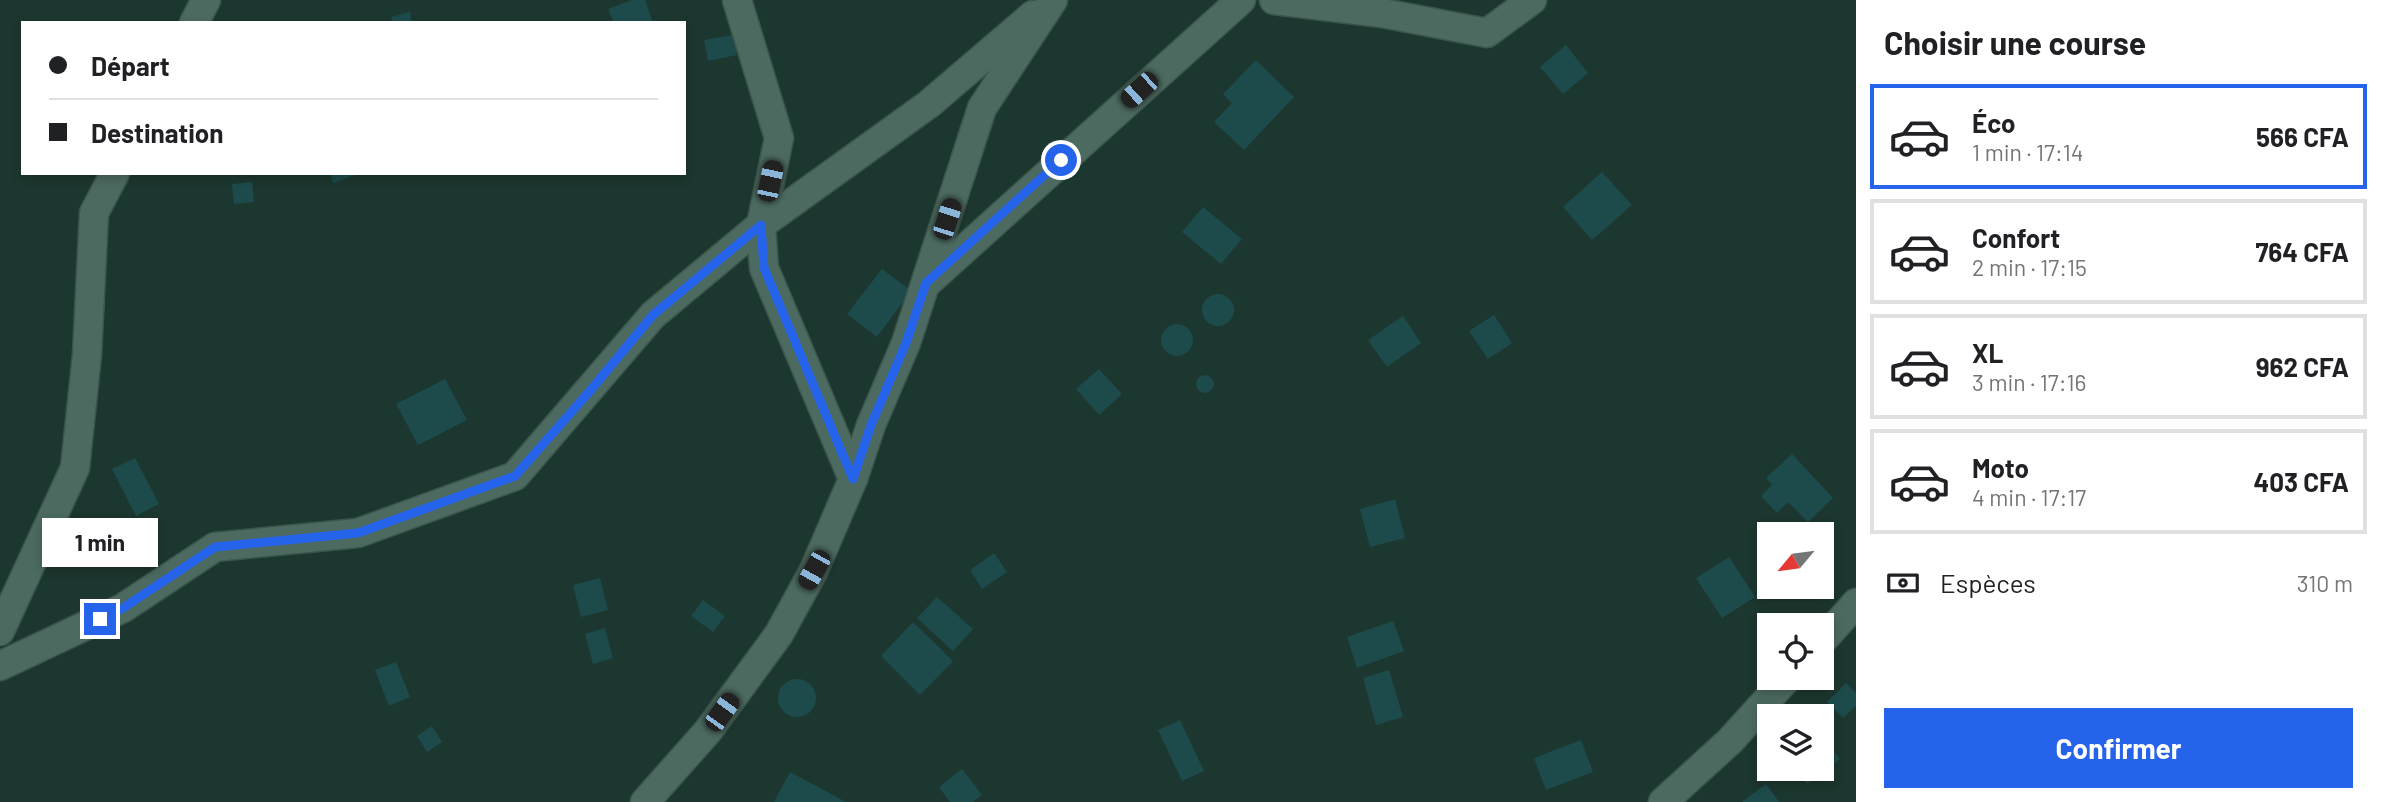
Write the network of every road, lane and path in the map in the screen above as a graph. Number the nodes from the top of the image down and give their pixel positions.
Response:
1 (206, 0) edge
2 (737, 0) edge
3 (1051, 0) edge
4 (1241, 0) edge
5 (1274, 0) edge
6 (1532, 0) edge
7 (195, 21) edge
8 (114, 175) edge
9 (761, 225) junction
10 (926, 283) junction
11 (853, 479) junction
12 (1856, 603) edge
13 (1834, 628) edge
14 (0, 631) edge
15 (0, 666) edge
16 (1776, 690) edge
17 (645, 802) edge
18 (1663, 802) edge

1 - 7 street
2 - 9 street
3 - 9 street
3 - 10 street
4 - 10 street
5 - 6 street
8 - 14 street
9 - 11 street
9 - 15 street
10 - 11 street
11 - 17 street
12 - 13 street
16 - 18 street

